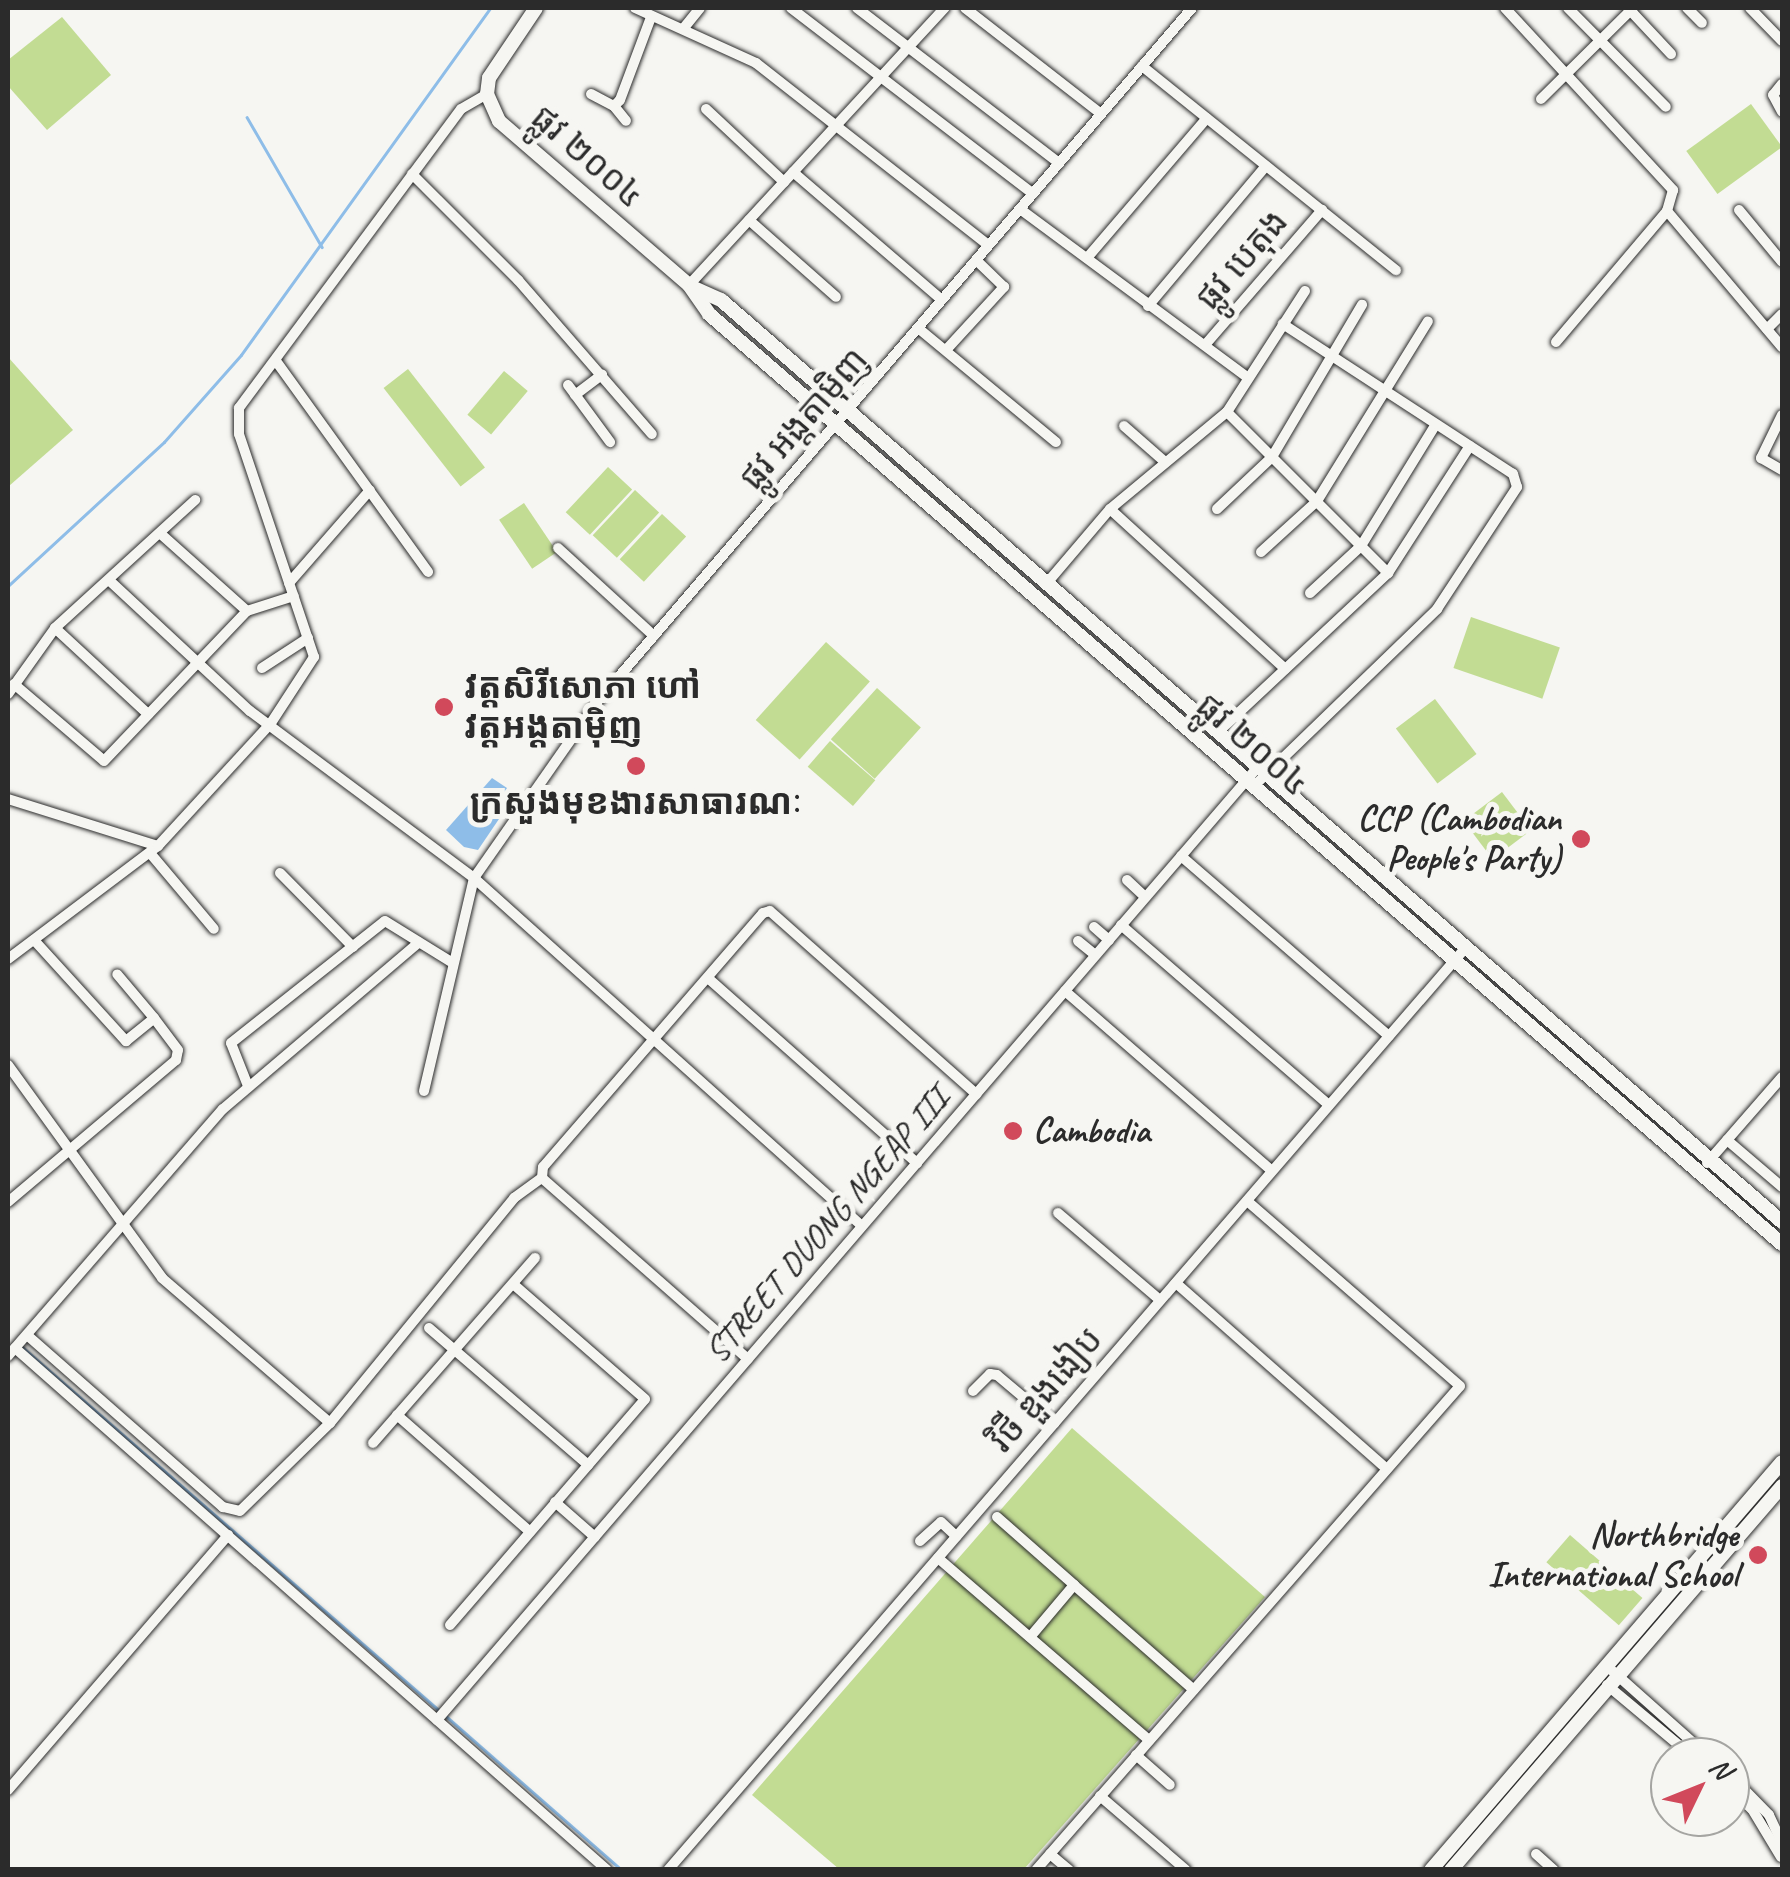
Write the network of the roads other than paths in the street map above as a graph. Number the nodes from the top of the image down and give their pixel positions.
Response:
1 (536, 8) edge
2 (635, 8) edge
3 (700, 8) edge
4 (791, 8) edge
5 (858, 8) edge
6 (945, 8) edge
7 (965, 8) edge
8 (1192, 8) edge
9 (1505, 8) edge
10 (1568, 8) edge
11 (1630, 8) edge
12 (1687, 8) edge
13 (1750, 8) edge
14 (651, 17) junction
15 (1702, 24) dead end
16 (683, 29) junction
17 (1599, 41) junction
18 (1782, 41) edge
19 (910, 46) junction
20 (1671, 54) dead end
21 (1142, 66) junction
22 (1566, 74) junction
23 (883, 75) junction
24 (1782, 84) edge
25 (487, 94) junction
26 (591, 94) dead end
27 (1541, 99) dead end
28 (614, 106) junction
29 (1666, 107) dead end
30 (706, 109) dead end
31 (1782, 112) edge
32 (1101, 114) junction
33 (1207, 118) junction
34 (626, 121) dead end
35 (836, 125) junction
36 (1059, 164) junction
37 (1266, 166) junction
38 (412, 174) junction
39 (788, 177) junction
40 (1033, 194) junction
41 (1020, 209) junction
42 (1322, 210) junction
43 (1739, 210) dead end
44 (1668, 212) junction
45 (749, 220) junction
46 (988, 246) junction
47 (1086, 258) junction
48 (976, 260) junction
49 (1782, 262) edge
50 (1396, 270) dead end
51 (689, 285) junction
52 (1304, 291) dead end
53 (836, 297) dead end
54 (942, 300) junction
55 (1362, 305) dead end
56 (1148, 306) junction
57 (1782, 314) edge
58 (1428, 321) dead end
59 (1283, 324) junction
60 (918, 328) junction
61 (1767, 329) junction
62 (1556, 342) dead end
63 (1204, 346) junction
64 (1782, 347) edge
65 (946, 350) junction
66 (1332, 356) junction
67 (276, 361) junction
68 (602, 374) junction
69 (1248, 378) junction
70 (1384, 390) junction
71 (847, 410) junction
72 (1227, 412) junction
73 (1782, 415) edge
74 (836, 423) junction
75 (1436, 424) junction
76 (1124, 426) dead end
77 (652, 434) dead end
78 (610, 442) dead end
79 (1056, 442) dead end
80 (1470, 446) junction
81 (1272, 457) junction
82 (1164, 462) junction
83 (1782, 470) edge
84 (370, 490) junction
85 (194, 500) dead end
86 (1316, 501) junction
87 (1110, 509) junction
88 (1217, 509) dead end
89 (162, 535) junction
90 (1361, 546) junction
91 (558, 548) dead end
92 (1261, 552) dead end
93 (428, 572) dead end
94 (1388, 573) junction
95 (111, 582) junction
96 (1047, 583) junction
97 (289, 584) junction
98 (1310, 593) dead end
99 (294, 596) junction
100 (248, 611) junction
101 (55, 628) junction
102 (654, 636) junction
103 (308, 638) junction
104 (197, 662) junction
105 (262, 668) dead end
106 (1285, 669) junction
107 (11, 689) edge
108 (148, 714) junction
109 (272, 723) junction
110 (1218, 732) junction
111 (1262, 770) junction
112 (1250, 783) junction
113 (8, 799) edge
114 (154, 850) junction
115 (1181, 856) junction
116 (280, 873) dead end
117 (474, 878) junction
118 (1127, 880) dead end
119 (1146, 897) junction
120 (1121, 925) junction
121 (1094, 927) dead end
122 (214, 928) dead end
123 (34, 940) junction
124 (1109, 940) junction
125 (1078, 941) dead end
126 (419, 942) junction
127 (1466, 947) junction
128 (353, 948) junction
129 (1096, 955) junction
130 (8, 959) edge
131 (1455, 960) junction
132 (452, 962) junction
133 (117, 974) dead end
134 (709, 978) junction
135 (1065, 991) junction
136 (154, 1018) junction
137 (1389, 1036) junction
138 (655, 1040) junction
139 (8, 1064) edge
140 (1782, 1077) edge
141 (248, 1086) junction
142 (424, 1091) dead end
143 (976, 1094) junction
144 (1330, 1105) junction
145 (1727, 1140) junction
146 (66, 1150) junction
147 (1710, 1160) junction
148 (917, 1163) junction
149 (1272, 1171) junction
150 (1700, 1172) junction
151 (542, 1178) junction
152 (1782, 1187) edge
153 (9, 1197) edge
154 (1247, 1200) junction
155 (1058, 1214) dead end
156 (1782, 1222) edge
157 (121, 1226) junction
158 (862, 1226) junction
159 (1782, 1244) edge
160 (535, 1258) dead end
161 (1176, 1283) junction
162 (512, 1284) junction
163 (1160, 1300) junction
164 (429, 1328) dead end
165 (18, 1344) edge
166 (454, 1350) junction
167 (748, 1358) junction
168 (974, 1391) dead end
169 (397, 1415) junction
170 (1054, 1423) junction
171 (330, 1424) junction
172 (372, 1444) dead end
173 (1782, 1462) edge
174 (588, 1465) junction
175 (1387, 1469) junction
176 (1782, 1486) edge
177 (558, 1500) junction
178 (997, 1517) dead end
179 (530, 1532) junction
180 (597, 1534) junction
181 (228, 1535) junction
182 (956, 1536) junction
183 (920, 1540) dead end
184 (938, 1558) junction
185 (1074, 1585) junction
186 (450, 1625) dead end
187 (1030, 1637) junction
188 (1609, 1677) junction
189 (1194, 1690) junction
190 (438, 1719) junction
191 (1672, 1737) edge
192 (1685, 1737) edge
193 (1149, 1740) junction
194 (1136, 1756) junction
195 (1170, 1785) dead end
196 (8, 1790) edge
197 (1100, 1796) junction
198 (1750, 1796) edge
199 (1750, 1810) edge
200 (1050, 1854) junction
201 (1536, 1854) dead end
202 (1781, 1854) edge
203 (607, 1870) edge
204 (668, 1870) edge
205 (1036, 1870) edge
206 (1068, 1870) edge
207 (1186, 1870) edge
208 (1431, 1870) edge
209 (1452, 1870) edge
210 (1554, 1870) edge

1 - 25 main road, ផ្លូវ ២០០៤
2 - 14 street
3 - 16 street
4 - 23 street
5 - 19 street
6 - 19 street
7 - 32 street
8 - 21 street, ផ្លូវ អង្តតាម៉ិញ
9 - 22 street
10 - 17 street
11 - 17 street
11 - 20 street
12 - 15 street
13 - 18 street
14 - 16 street
14 - 28 street
16 - 35 street
17 - 22 street
17 - 29 street
19 - 23 street
19 - 36 street
21 - 32 street, ផ្លូវ អង្តតាម៉ិញ
21 - 33 street
22 - 27 street
22 - 44 street
23 - 35 street
23 - 40 street
24 - 31 street
25 - 38 street
25 - 51 main road, ផ្លូវ ២០០៤
26 - 28 street
28 - 34 street
30 - 39 street
32 - 36 street, ផ្លូវ អង្តតាម៉ិញ
33 - 37 street
33 - 47 street
35 - 39 street
35 - 46 street
36 - 40 street, ផ្លូវ អង្តតាម៉ិញ
37 - 42 street
37 - 56 street
38 - 67 street
38 - 68 street
39 - 45 street
39 - 54 street
40 - 41 street, ផ្លូវ អង្តតាម៉ិញ
41 - 46 street, ផ្លូវ អង្តតាម៉ិញ
41 - 47 street
42 - 50 street
42 - 63 street, ផ្លូវ បេតុង
43 - 49 street
44 - 61 street
44 - 62 street
45 - 51 street
45 - 53 street
46 - 48 street, ផ្លូវ អង្តតាម៉ិញ
47 - 56 street
48 - 54 street, ផ្លូវ អង្តតាម៉ិញ
48 - 65 street
51 - 71 main road, ផ្លូវ ២០០៤
51 - 74 main road, ផ្លូវ ២០០៤
52 - 59 street
54 - 60 street, ផ្លូវ អង្តតាម៉ិញ
55 - 66 street
56 - 63 street
57 - 61 street
58 - 70 street
59 - 66 street, STREET DUONG NGEAP III
59 - 69 street
60 - 65 street
60 - 71 street, ផ្លូវ អង្តតាម៉ិញ
61 - 64 street
63 - 69 street
65 - 79 street
66 - 70 street, STREET DUONG NGEAP III
66 - 81 street
67 - 84 street
67 - 97 street
68 - 77 street
68 - 78 street
69 - 72 street
70 - 75 street, STREET DUONG NGEAP III
70 - 86 street
71 - 74 street, ផ្លូវ អង្តតាម៉ិញ
71 - 96 main road, ផ្លូវ ២០០៤
72 - 81 street
72 - 82 street
73 - 83 street
74 - 102 street, ផ្លូវ អង្តតាម៉ិញ
74 - 112 main road, ផ្លូវ ២០០៤
75 - 80 street, STREET DUONG NGEAP III
75 - 90 street
76 - 82 street
80 - 94 street
80 - 111 street, STREET DUONG NGEAP III
81 - 86 street
81 - 88 street
82 - 87 street
84 - 93 street
84 - 97 street
85 - 89 street
86 - 90 street
86 - 92 street
87 - 96 street
87 - 106 street
89 - 95 street
89 - 100 street
90 - 94 street
90 - 98 street
91 - 102 street
94 - 106 street
95 - 101 street
95 - 104 street
96 - 110 main road, ផ្លូវ ២០០៤
97 - 99 street
99 - 100 street
99 - 103 street
100 - 104 street
101 - 107 street
101 - 108 street
102 - 117 street, ផ្លូវ អង្តតាម៉ិញ
103 - 105 street
103 - 109 street
104 - 108 street
104 - 109 street
106 - 110 street
107 - 108 street
109 - 114 street
109 - 117 street
110 - 111 main road, ផ្លូវ ២០០៤
111 - 112 street, STREET DUONG NGEAP III
111 - 127 main road, ផ្លូវ ២០០៤
112 - 115 street, STREET DUONG NGEAP III
112 - 131 main road, ផ្លូវ ២០០៤
113 - 114 street
114 - 122 street
114 - 123 street
115 - 119 street, STREET DUONG NGEAP III
115 - 137 street
116 - 128 street
117 - 132 street
117 - 138 street
118 - 119 street
119 - 120 street, STREET DUONG NGEAP III
120 - 124 street, STREET DUONG NGEAP III
120 - 144 street
121 - 124 street
123 - 130 street
123 - 136 street
124 - 129 street, STREET DUONG NGEAP III
125 - 129 street
126 - 128 street
126 - 132 street
126 - 141 street
127 - 131 street, វិថី ឌួងងៀប
127 - 147 main road, ផ្លូវ ២០០៤
128 - 141 street
129 - 135 street, STREET DUONG NGEAP III
131 - 137 street, វិថី ឌួងងៀប
131 - 150 main road, ផ្លូវ ២០០៤
132 - 142 street
133 - 136 street
134 - 138 street
134 - 143 street
134 - 148 street
135 - 143 street, STREET DUONG NGEAP III
135 - 149 street
136 - 146 street
137 - 144 street, វិថី ឌួងងៀប
138 - 151 street
138 - 158 street
139 - 146 street
140 - 145 street
141 - 157 street
143 - 148 street, STREET DUONG NGEAP III
144 - 149 street, វិថី ឌួងងៀប
145 - 147 street
145 - 152 street
146 - 153 street
146 - 157 street
147 - 150 street
147 - 156 main road, ផ្លូវ ២០០៤
148 - 158 street, STREET DUONG NGEAP III
149 - 154 street, វិថី ឌួងងៀប
150 - 159 main road, ផ្លូវ ២០០៤
151 - 167 street
151 - 171 street
154 - 161 street, វិថី ឌួងងៀប
154 - 175 street
155 - 163 street
157 - 165 street
157 - 171 street
158 - 167 street, STREET DUONG NGEAP III
160 - 162 street
161 - 163 street, វិថី ឌួងងៀប
161 - 175 street
162 - 166 street
162 - 174 street
163 - 170 street, វិថី ឌួងងៀប
164 - 166 street
165 - 171 street
165 - 181 street
166 - 169 street
166 - 174 street
167 - 180 street, STREET DUONG NGEAP III
168 - 170 street
169 - 172 street
169 - 179 street
170 - 182 street, វិថី ឌួងងៀប
173 - 188 main road
174 - 177 street
175 - 189 street
176 - 188 main road
177 - 179 street
177 - 180 street
178 - 185 street
179 - 186 street
180 - 190 street, STREET DUONG NGEAP III
181 - 190 street
181 - 196 street
182 - 183 street
182 - 184 street, វិថី ឌួងងៀប
184 - 187 street
184 - 204 street, វិថី ឌួងងៀប
185 - 187 street
185 - 189 street
187 - 193 street
188 - 191 street
188 - 192 street
188 - 208 main road
188 - 209 main road
189 - 193 street
190 - 203 street
193 - 194 street
194 - 195 street
194 - 197 street
197 - 200 street
197 - 207 street
198 - 202 street
199 - 202 street
200 - 205 street
200 - 206 street
201 - 210 street

